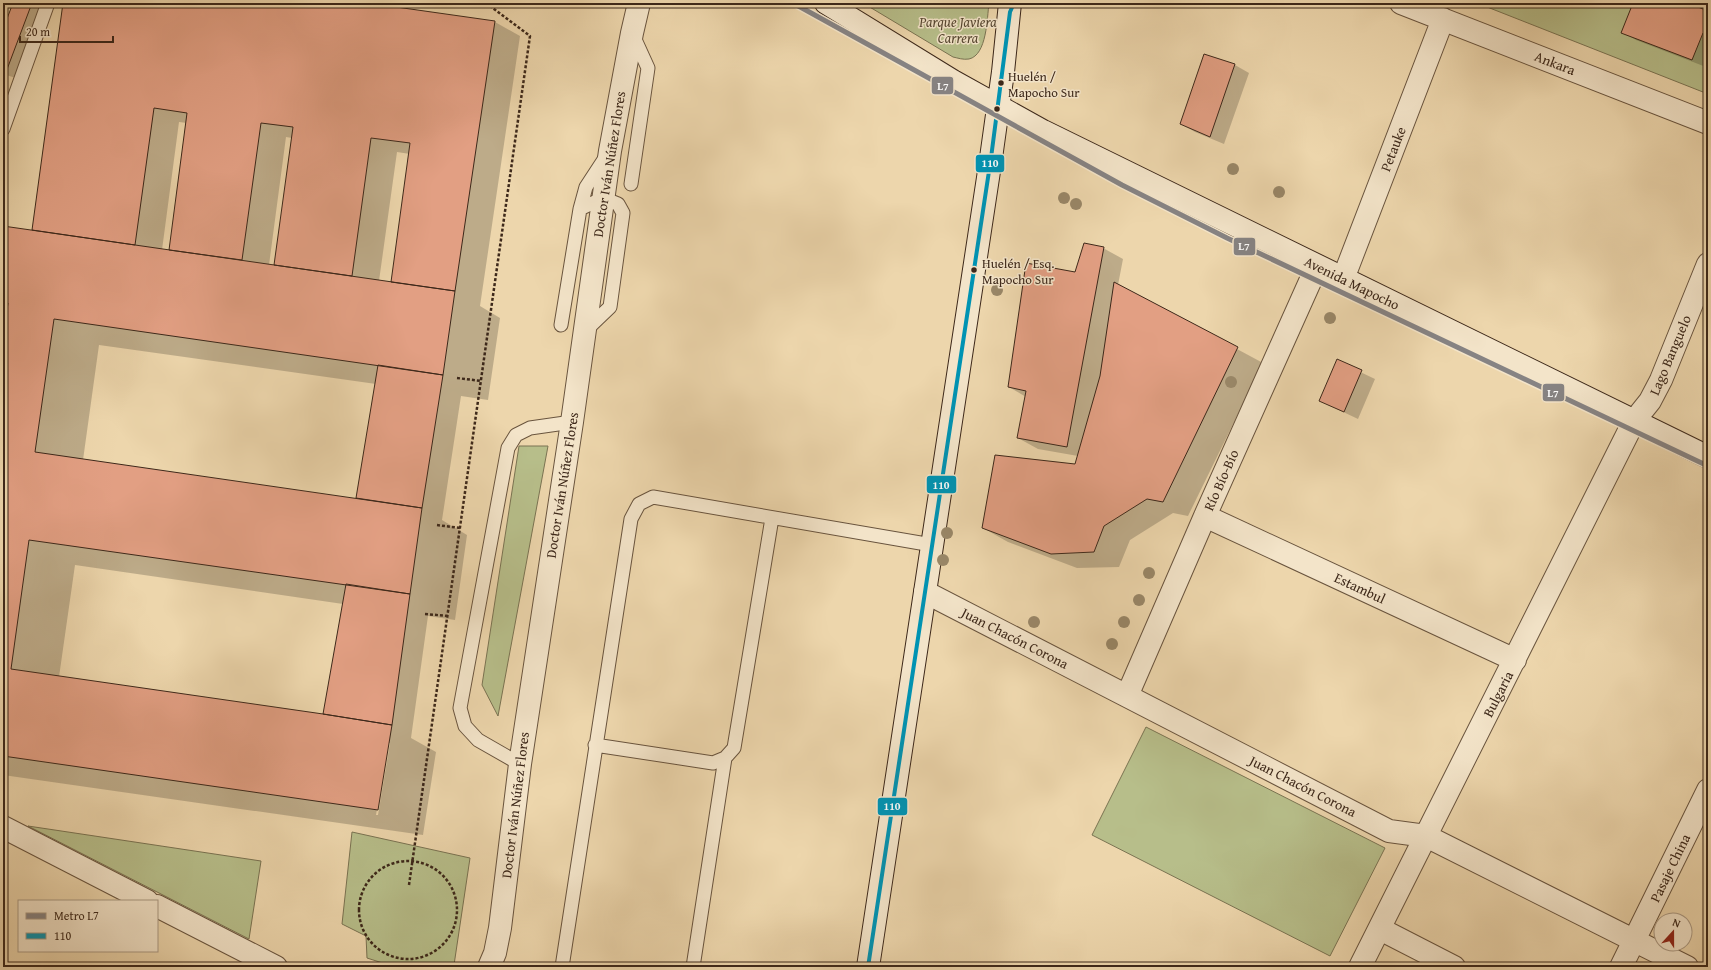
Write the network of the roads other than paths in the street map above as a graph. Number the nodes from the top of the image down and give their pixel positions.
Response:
1 (48, 3) edge
2 (639, 3) edge
3 (826, 3) edge
4 (1402, 3) edge
5 (1011, 6) edge
6 (1443, 19) junction
7 (632, 33) junction
8 (999, 107) junction
9 (1708, 123) edge
10 (3, 129) edge
11 (610, 151) junction
12 (631, 184) dead end
13 (603, 198) junction
14 (580, 208) junction
15 (1708, 264) edge
16 (1317, 266) junction
17 (1343, 279) junction
18 (561, 325) dead end
19 (1634, 421) junction
20 (572, 422) junction
21 (1708, 457) edge
22 (1204, 516) junction
23 (772, 518) junction
24 (932, 545) junction
25 (925, 592) junction
26 (1515, 660) junction
27 (1127, 696) junction
28 (595, 745) junction
29 (725, 758) junction
30 (520, 764) junction
31 (1708, 790) edge
32 (3, 827) edge
33 (1426, 836) junction
34 (145, 900) edge
35 (158, 907) edge
36 (1380, 929) junction
37 (1634, 941) junction
38 (276, 967) edge
39 (489, 967) edge
40 (562, 967) edge
41 (693, 967) edge
42 (868, 967) edge
43 (1360, 967) edge
44 (1454, 967) edge
45 (1621, 967) edge
46 (1687, 967) edge

1 - 10 lane
2 - 7 street, Doctor Iván Núñez Flores
3 - 8 street, Avenida Mapocho
4 - 6 street, Ankara
5 - 8 street
6 - 9 street, Ankara
6 - 17 street, Petauke
7 - 11 street, Doctor Iván Núñez Flores
7 - 12 lane
8 - 16 street, Avenida Mapocho
8 - 24 street
11 - 13 street, Doctor Iván Núñez Flores
11 - 14 lane
13 - 14 lane
13 - 20 street, Doctor Iván Núñez Flores
14 - 18 lane
15 - 19 street, Lago Banguelo
16 - 17 street, Avenida Mapocho
16 - 22 street, Río Bío-Bío
17 - 19 street, Avenida Mapocho
19 - 21 street, Avenida Mapocho
19 - 26 street, Bulgaria
20 - 30 street, Doctor Iván Núñez Flores
20 - 30 lane
22 - 26 street, Estambul
22 - 27 street, Río Bío-Bío
23 - 24 lane
23 - 28 lane
23 - 29 lane
24 - 25 street
25 - 27 street, Juan Chacón Corona
25 - 42 street
26 - 33 street, Bulgaria
27 - 33 street, Juan Chacón Corona
28 - 29 lane
28 - 40 lane
29 - 41 lane
30 - 39 street, Doctor Iván Núñez Flores
31 - 37 street, Pasaje China
32 - 34 street
33 - 36 street, Bulgaria
33 - 37 street, Juan Chacón Corona
35 - 38 street
36 - 43 street, Bulgaria
36 - 44 street
37 - 45 street, Pasaje China
37 - 46 street, Juan Chacón Corona

